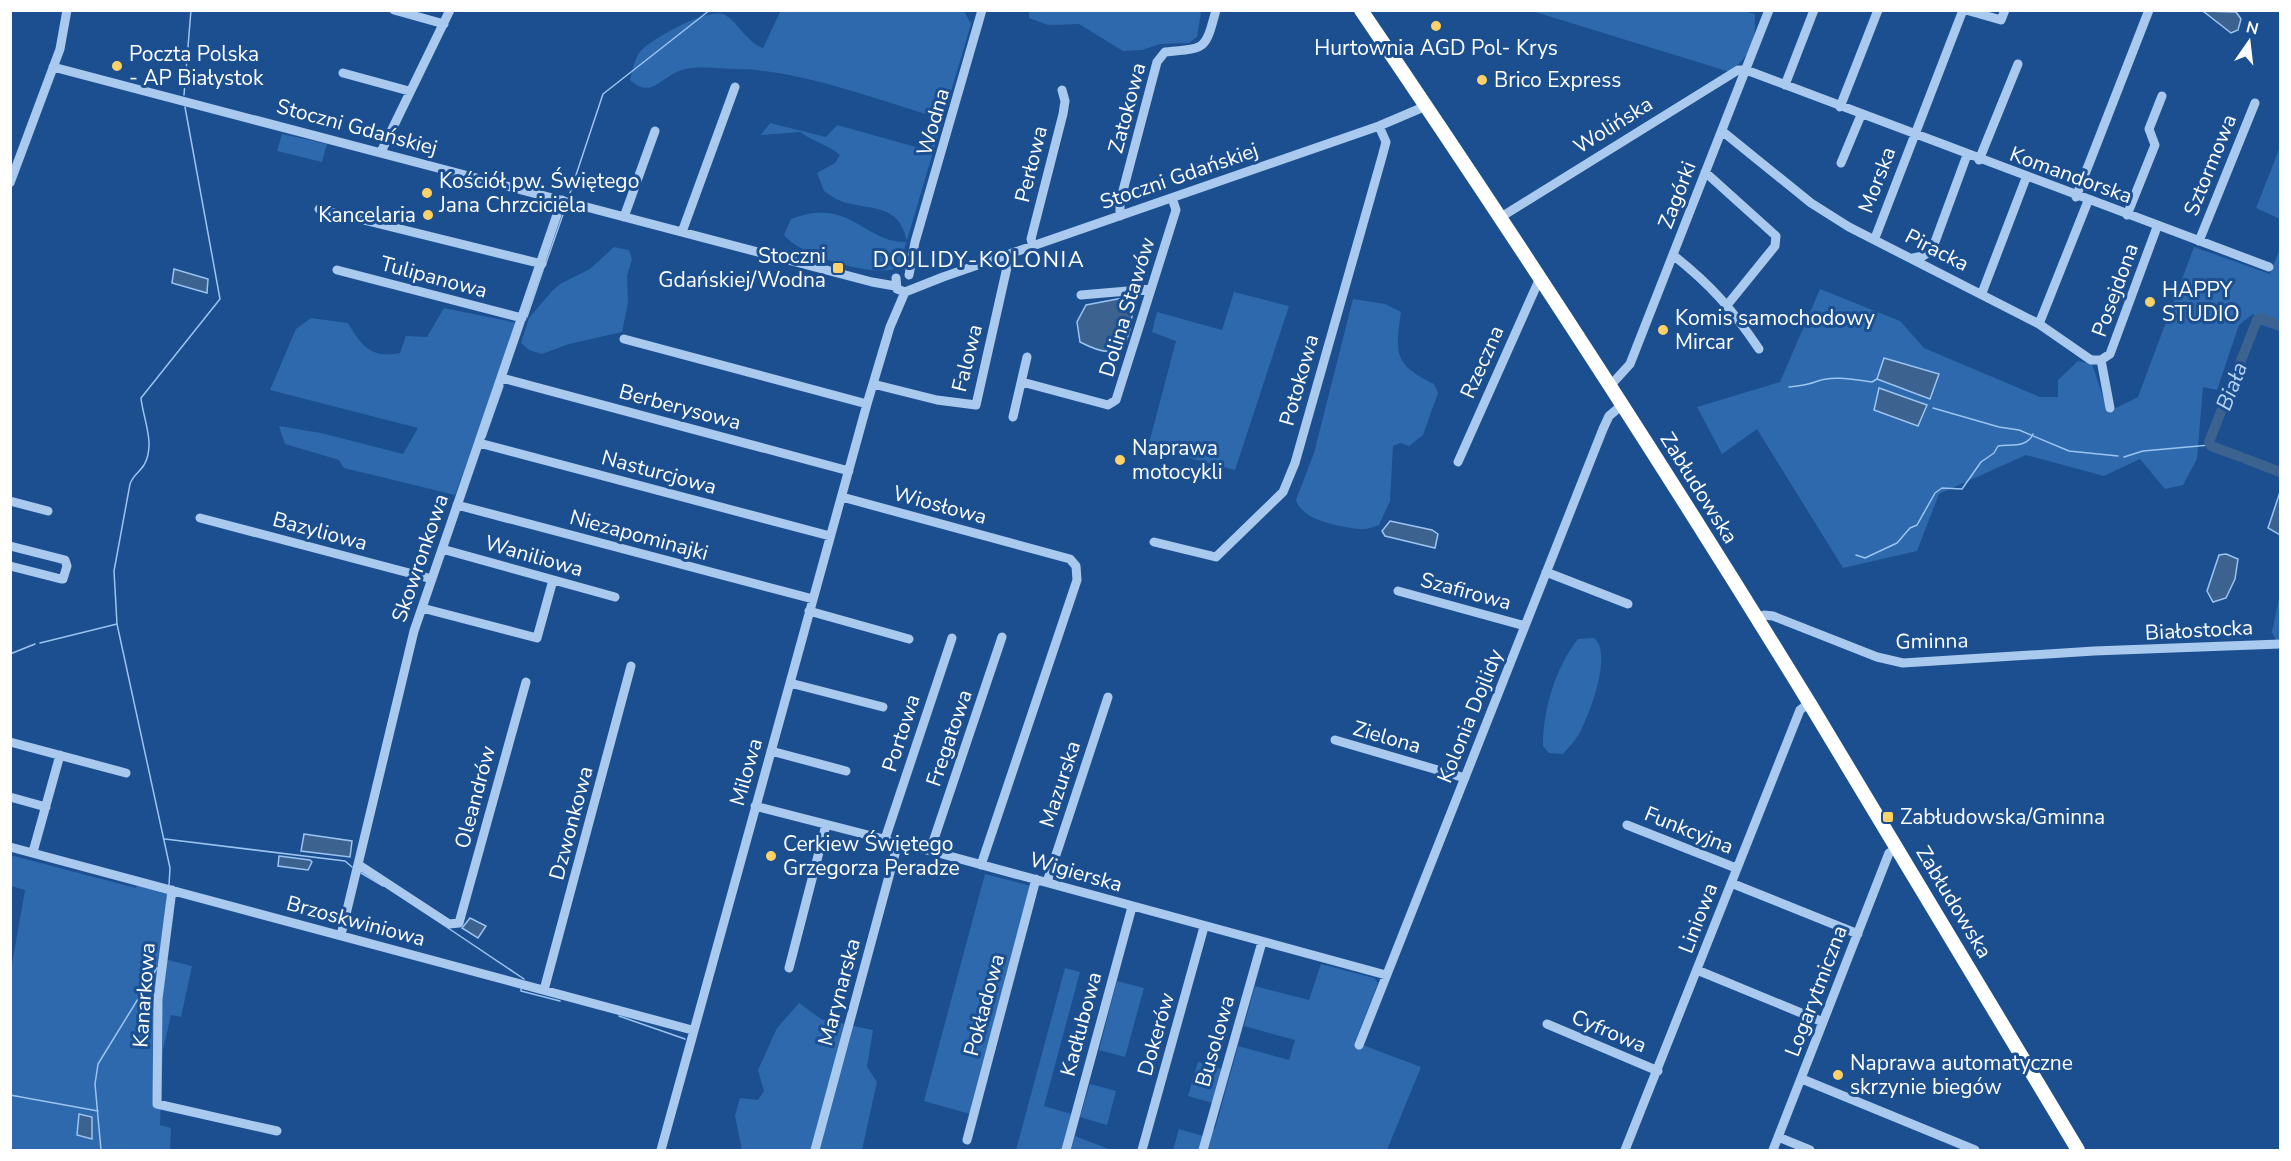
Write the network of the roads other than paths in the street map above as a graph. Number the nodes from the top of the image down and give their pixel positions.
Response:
1 (67, 10) edge
2 (394, 10) edge
3 (450, 10) edge
4 (982, 10) edge
5 (1216, 10) edge
6 (1361, 10) edge
7 (1769, 10) edge
8 (1814, 10) edge
9 (1878, 10) edge
10 (1964, 10) edge
11 (2005, 10) edge
12 (2149, 10) edge
13 (444, 24) junction
14 (2018, 64) dead end
15 (53, 67) junction
16 (1746, 70) junction
17 (343, 73) dead end
18 (1785, 85) junction
19 (735, 87) dead end
20 (1062, 90) dead end
21 (409, 91) junction
22 (2162, 96) dead end
23 (2255, 103) dead end
24 (1426, 106) junction
25 (1840, 107) junction
26 (1861, 115) junction
27 (1379, 126) junction
28 (655, 131) dead end
29 (1722, 131) junction
30 (1914, 135) junction
31 (381, 152) junction
32 (15, 154) edge
33 (1967, 155) junction
34 (1979, 160) junction
35 (1841, 163) dead end
36 (1705, 172) junction
37 (2026, 178) junction
38 (10, 183) edge
39 (2076, 197) junction
40 (1172, 198) junction
41 (562, 200) junction
42 (2088, 201) junction
43 (319, 209) dead end
44 (2127, 215) junction
45 (624, 216) junction
46 (1120, 216) junction
47 (1501, 218) junction
48 (2157, 227) junction
49 (682, 232) junction
50 (1875, 238) junction
51 (2199, 241) junction
52 (1033, 246) junction
53 (1010, 254) junction
54 (1673, 255) junction
55 (1913, 258) junction
56 (542, 264) junction
57 (2269, 267) dead end
58 (337, 270) dead end
59 (1540, 278) junction
60 (904, 283) junction
61 (1151, 289) junction
62 (1982, 293) junction
63 (1081, 295) dead end
64 (1728, 304) junction
65 (522, 318) junction
66 (2040, 324) junction
67 (624, 339) dead end
68 (1759, 349) dead end
69 (1027, 357) dead end
70 (2101, 360) junction
71 (502, 378) junction
72 (1022, 382) junction
73 (873, 384) junction
74 (1610, 386) junction
75 (867, 404) junction
76 (1622, 405) junction
77 (2110, 408) dead end
78 (1013, 417) dead end
79 (479, 443) junction
80 (1458, 462) dead end
81 (849, 471) junction
82 (842, 497) junction
83 (10, 501) edge
84 (457, 505) junction
85 (48, 512) dead end
86 (200, 519) dead end
87 (830, 536) junction
88 (1154, 542) dead end
89 (10, 546) edge
90 (442, 549) junction
91 (10, 566) edge
92 (1546, 572) junction
93 (432, 579) junction
94 (553, 580) junction
95 (1398, 591) dead end
96 (615, 597) dead end
97 (813, 599) junction
98 (1628, 604) dead end
99 (422, 608) junction
100 (809, 611) junction
101 (1755, 619) junction
102 (1525, 626) junction
103 (1002, 637) dead end
104 (952, 638) dead end
105 (909, 639) dead end
106 (2280, 645) edge
107 (2119, 650) joint
108 (632, 666) dead end
109 (526, 682) dead end
110 (790, 683) junction
111 (1108, 697) dead end
112 (1809, 703) junction
113 (883, 707) dead end
114 (1335, 740) dead end
115 (10, 742) edge
116 (771, 751) junction
117 (60, 755) junction
118 (846, 771) dead end
119 (126, 773) dead end
120 (1465, 778) junction
121 (10, 797) edge
122 (755, 806) junction
123 (46, 807) junction
124 (826, 825) junction
125 (1628, 825) dead end
126 (885, 839) junction
127 (898, 843) junction
128 (10, 847) edge
129 (1897, 848) junction
130 (930, 851) junction
131 (33, 852) junction
132 (981, 865) junction
133 (359, 866) junction
134 (1736, 868) junction
135 (1036, 879) junction
136 (1047, 882) junction
137 (1731, 883) junction
138 (172, 890) junction
139 (1132, 907) junction
140 (1204, 927) junction
141 (1858, 934) junction
142 (341, 935) junction
143 (1262, 942) junction
144 (789, 968) dead end
145 (1697, 970) junction
146 (1386, 975) junction
147 (544, 990) junction
148 (1824, 1022) junction
149 (1547, 1024) dead end
150 (692, 1030) junction
151 (1359, 1045) dead end
152 (1658, 1071) junction
153 (1802, 1079) junction
154 (277, 1131) dead end
155 (1778, 1137) junction
156 (967, 1140) dead end
157 (661, 1150) edge
158 (815, 1150) edge
159 (1066, 1150) edge
160 (1142, 1150) edge
161 (1203, 1150) edge
162 (1625, 1150) edge
163 (1773, 1150) edge
164 (1810, 1150) edge
165 (1975, 1150) edge
166 (2078, 1150) edge

1 - 15 street
2 - 13 street
3 - 13 street
4 - 60 street, Wodna
5 - 46 street, Zatokowa
6 - 24 highway, Zabłudowska
7 - 16 street, Zagórki
8 - 18 street
9 - 25 street
10 - 11 street
10 - 30 street, Morska
12 - 39 street
13 - 21 street
14 - 34 street
15 - 31 street, Stoczni Gdańskiej
15 - 32 street
16 - 18 street, Komandorska
16 - 29 street, Zagórki
16 - 47 street, Wolińska
17 - 21 street
18 - 25 street, Komandorska
19 - 49 street
20 - 52 street, Perłowa
21 - 31 street
22 - 44 street
23 - 51 street, Sztormowa
24 - 27 street, Stoczni Gdańskiej
24 - 47 highway, Zabłudowska
25 - 26 street, Komandorska
26 - 30 street, Komandorska
26 - 35 street
27 - 40 street, Stoczni Gdańskiej
27 - 88 street, Potokowa
28 - 45 street
29 - 36 street, Zagórki
29 - 50 street, Piracka
30 - 33 street, Komandorska
30 - 50 street, Morska
31 - 41 street, Stoczni Gdańskiej
32 - 38 street
33 - 34 street, Komandorska
33 - 55 street
34 - 37 street, Komandorska
36 - 54 street, Zagórki
36 - 64 street
37 - 39 street, Komandorska
37 - 62 street
39 - 42 street, Komandorska
40 - 46 street, Stoczni Gdańskiej
40 - 61 street, Dolina Stawów
41 - 45 street, Stoczni Gdańskiej
41 - 56 street, Skowronkowa
42 - 44 street, Komandorska
42 - 66 street
43 - 56 street
44 - 48 street, Komandorska
45 - 49 street, Stoczni Gdańskiej
46 - 52 street, Stoczni Gdańskiej
47 - 59 highway, Zabłudowska
48 - 51 street, Komandorska
48 - 70 street, Posejdona
49 - 60 street, Stoczni Gdańskiej
50 - 55 street, Piracka
51 - 57 street, Komandorska
52 - 53 street, Stoczni Gdańskiej
53 - 60 street, Stoczni Gdańskiej
53 - 73 street, Falowa
54 - 64 street
54 - 74 street, Zagórki
55 - 62 street, Piracka
56 - 65 street, Skowronkowa
58 - 65 street, Tulipanowa
59 - 74 highway, Zabłudowska
59 - 80 street, Rzeczna
60 - 73 street, Milowa
61 - 63 street
61 - 72 street, Dolina Stawów
62 - 66 street, Piracka
64 - 68 street
65 - 71 street, Skowronkowa
66 - 70 street, Piracka
67 - 75 street
69 - 72 street
70 - 77 street
71 - 79 street, Skowronkowa
71 - 81 street, Berberysowa
72 - 78 street
73 - 75 street, Milowa
74 - 76 highway, Zabłudowska
75 - 81 street, Milowa
76 - 92 street, Kolonia Dojlidy
76 - 101 highway, Zabłudowska
79 - 84 street, Skowronkowa
79 - 87 street, Nasturcjowa
81 - 82 street, Milowa
82 - 87 street, Milowa
82 - 132 street, Wiosłowa
83 - 85 street
84 - 90 street, Skowronkowa
84 - 97 street, Niezapominajki
86 - 93 street, Bazyliowa
87 - 97 street, Milowa
89 - 91 street
90 - 93 street, Skowronkowa
90 - 94 street, Waniliowa
92 - 98 street
92 - 102 street, Kolonia Dojlidy
93 - 99 street, Skowronkowa
94 - 96 street, Waniliowa
94 - 99 street
95 - 102 street, Szafirowa
97 - 100 street, Milowa
99 - 133 street, Skowronkowa
100 - 105 street
100 - 110 street, Milowa
101 - 107 street, Gminna
101 - 112 highway, Zabłudowska
102 - 120 street, Kolonia Dojlidy
103 - 130 street, Fregatowa
104 - 126 street, Portowa
106 - 107 street, Białostocka
108 - 147 street, Dzwonkowa
109 - 133 street, Oleandrów
110 - 113 street
110 - 116 street, Milowa
111 - 136 street, Mazurska
112 - 129 highway, Zabłudowska
112 - 134 street, Liniowa
114 - 120 street, Zielona
115 - 117 street
116 - 118 street
116 - 122 street, Milowa
117 - 119 street
117 - 123 street
120 - 146 street, Kolonia Dojlidy
121 - 123 street
122 - 124 street, Wigierska
122 - 150 street, Milowa
123 - 131 street
124 - 126 street, Wigierska
124 - 144 street
125 - 134 street, Funkcyjna
126 - 127 street, Wigierska
127 - 130 street, Wigierska
127 - 158 street, Marynarska
128 - 131 street, Brzoskwiniowa
129 - 141 street, Logarytmiczna
129 - 166 highway, Zabłudowska
130 - 132 street, Wigierska
131 - 138 street, Brzoskwiniowa
132 - 135 street, Wigierska
133 - 142 street, Skowronkowa
134 - 137 street, Liniowa
135 - 136 street, Wigierska
135 - 156 street, Pokładowa
136 - 139 street, Wigierska
137 - 141 street
137 - 145 street, Liniowa
138 - 142 street, Brzoskwiniowa
138 - 154 street, Kanarkowa
139 - 140 street, Wigierska
139 - 159 street, Kadłubowa
140 - 143 street, Wigierska
140 - 160 street, Dokerów
141 - 148 street, Logarytmiczna
142 - 147 street, Brzoskwiniowa
143 - 146 street, Wigierska
143 - 161 street, Busolowa
145 - 148 street
145 - 152 street, Liniowa
146 - 151 street, Kolonia Dojlidy
147 - 150 street, Brzoskwiniowa
148 - 153 street, Logarytmiczna
149 - 152 street, Cyfrowa
150 - 157 street, Milowa
152 - 162 street, Liniowa
153 - 155 street, Logarytmiczna
153 - 165 street
155 - 163 street, Logarytmiczna
155 - 164 street

